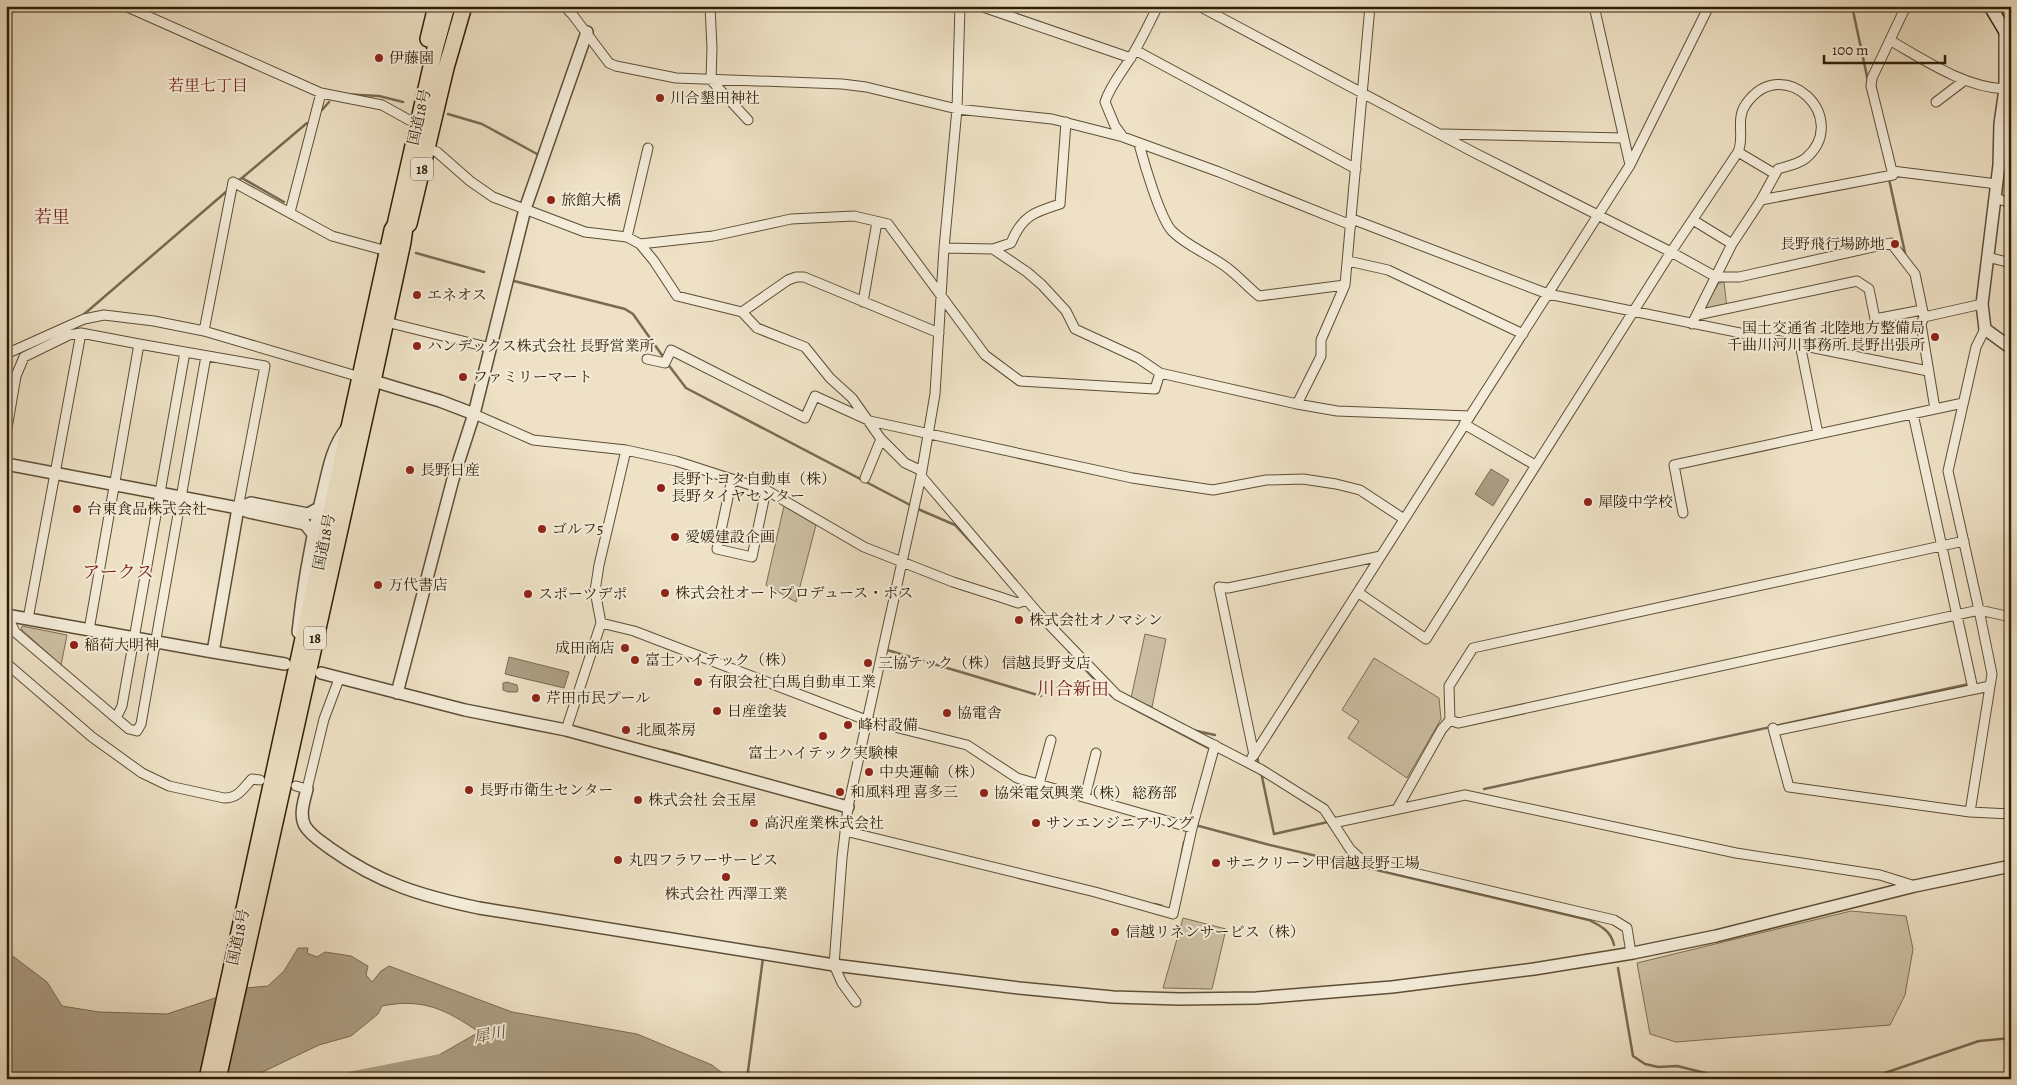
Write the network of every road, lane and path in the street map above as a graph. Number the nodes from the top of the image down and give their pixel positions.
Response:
1 (125, 6) edge
2 (436, 6) edge
3 (447, 6) edge
4 (454, 6) edge
5 (464, 6) edge
6 (564, 6) edge
7 (710, 6) edge
8 (960, 6) edge
9 (980, 6) edge
10 (1158, 6) edge
11 (1199, 6) edge
12 (1370, 6) edge
13 (1594, 6) edge
14 (1709, 6) edge
15 (1906, 6) edge
16 (1990, 6) edge
17 (2008, 31) edge
18 (587, 32) junction
19 (1891, 41) junction
20 (1133, 54) junction
21 (711, 80) junction
22 (1965, 80) junction
23 (2006, 89) junction
24 (321, 93) junction
25 (1362, 93) junction
26 (1936, 102) dead end
27 (956, 108) junction
28 (748, 120) dead end
29 (1066, 122) junction
30 (417, 124) junction
31 (2005, 126) edge
32 (1440, 134) junction
33 (1123, 137) junction
34 (1623, 138) junction
35 (1140, 144) junction
36 (427, 148) junction
37 (648, 148) dead end
38 (1738, 152) junction
39 (1630, 166) junction
40 (1356, 169) junction
41 (1892, 171) junction
42 (1775, 174) junction
43 (1997, 184) junction
44 (1995, 198) junction
45 (1761, 200) junction
46 (2011, 203) edge
47 (525, 209) junction
48 (290, 212) junction
49 (1598, 216) junction
50 (1693, 220) junction
51 (877, 222) junction
52 (1352, 222) junction
53 (627, 237) junction
54 (403, 242) junction
55 (640, 244) junction
56 (1732, 244) junction
57 (944, 248) junction
58 (993, 249) junction
59 (387, 251) junction
60 (1671, 252) junction
61 (1987, 257) junction
62 (1348, 261) junction
63 (2011, 263) edge
64 (1716, 277) junction
65 (1345, 286) junction
66 (941, 294) junction
67 (1548, 294) junction
68 (863, 302) junction
69 (1982, 304) junction
70 (742, 312) junction
71 (1633, 312) junction
72 (1923, 313) junction
73 (1697, 315) junction
74 (386, 322) junction
75 (1692, 324) junction
76 (1985, 329) junction
77 (204, 332) junction
78 (939, 332) junction
79 (81, 333) junction
80 (1523, 334) junction
81 (139, 344) junction
82 (1800, 344) junction
83 (491, 348) junction
84 (2011, 348) edge
85 (185, 352) junction
86 (6, 354) edge
87 (206, 356) junction
88 (646, 359) dead end
89 (1928, 371) junction
90 (1160, 372) junction
91 (367, 379) junction
92 (1963, 402) junction
93 (1298, 404) junction
94 (1935, 409) junction
95 (474, 414) junction
96 (1913, 414) junction
97 (1470, 416) junction
98 (870, 421) junction
99 (1464, 424) junction
100 (349, 425) junction
101 (6, 434) edge
102 (1818, 434) junction
103 (929, 435) junction
104 (881, 438) junction
105 (626, 450) junction
106 (6, 464) edge
107 (1535, 465) junction
108 (55, 474) junction
109 (922, 474) junction
110 (865, 478) dead end
111 (732, 479) junction
112 (114, 484) junction
113 (766, 490) junction
114 (160, 493) junction
115 (181, 496) junction
116 (238, 508) junction
117 (319, 508) junction
118 (1683, 513) dead end
119 (1404, 518) junction
120 (313, 534) junction
121 (1964, 541) junction
122 (1941, 546) junction
123 (1381, 556) junction
124 (902, 562) junction
125 (1359, 593) junction
126 (1027, 600) junction
127 (1979, 610) junction
128 (7, 615) edge
129 (1956, 615) junction
130 (2011, 617) edge
131 (28, 619) junction
132 (601, 623) junction
133 (89, 630) junction
134 (135, 637) junction
135 (156, 641) junction
136 (302, 643) junction
137 (213, 652) junction
138 (6, 663) edge
139 (285, 664) dead end
140 (321, 673) dead end
141 (339, 679) junction
142 (1990, 686) junction
143 (1973, 689) junction
144 (397, 693) junction
145 (116, 718) junction
146 (866, 720) junction
147 (1450, 720) junction
148 (566, 730) junction
149 (1051, 740) dead end
150 (1215, 745) junction
151 (1254, 754) junction
152 (1095, 756) dead end
153 (1256, 768) junction
154 (260, 780) dead end
155 (1039, 784) junction
156 (302, 788) joint
157 (1085, 797) junction
158 (848, 807) junction
159 (1397, 809) junction
160 (1970, 812) junction
161 (2011, 814) edge
162 (1333, 823) junction
163 (1192, 828) junction
164 (845, 831) junction
165 (264, 844) junction
166 (2011, 866) edge
167 (1915, 886) junction
168 (1631, 953) junction
169 (834, 965) junction
170 (856, 1002) dead end
171 (207, 1079) edge
172 (218, 1079) edge

1 - 24 street
2 - 30 highway, 18
3 - 30 highway, 国道18号 / 18
4 - 30 highway, 国道18号 / 18
5 - 36 highway, 18
6 - 18 street
7 - 21 street
8 - 27 street
9 - 20 street
10 - 20 street
11 - 25 street
12 - 25 street
13 - 34 street
14 - 39 street
15 - 19 street
16 - 17 main road
17 - 23 street
18 - 21 street
18 - 47 street
19 - 22 street
19 - 41 street
20 - 33 street
20 - 40 street
21 - 27 street
21 - 28 street
22 - 23 street
22 - 26 street
23 - 31 street
24 - 30 street
24 - 48 street
25 - 32 street
25 - 40 street
27 - 29 street
27 - 57 street
29 - 33 street
29 - 58 street
30 - 54 highway, 国道18号 / 18
30 - 59 highway, 国道18号 / 18
31 - 43 street
32 - 34 street
32 - 49 street
33 - 35 street
34 - 39 street
35 - 52 street
35 - 65 street
36 - 47 street
36 - 54 highway, 18
37 - 53 street
38 - 42 street
38 - 42 street
38 - 50 street
39 - 49 street
40 - 52 street
41 - 43 street
41 - 45 street
42 - 45 street
43 - 44 street
44 - 46 street
44 - 61 street
45 - 56 street
47 - 53 street
47 - 83 street
48 - 59 street
48 - 77 street
49 - 60 street
49 - 67 street
50 - 56 street
50 - 60 street
51 - 55 street
51 - 66 street
51 - 68 street
52 - 62 street
52 - 67 street
53 - 55 street
54 - 74 highway, 国道18号 / 18
55 - 70 street
56 - 64 street
57 - 58 street
57 - 66 street
58 - 90 street
59 - 91 highway, 国道18号 / 18
60 - 64 street
60 - 71 street
61 - 63 street
61 - 69 street
62 - 65 street
62 - 80 street
64 - 72 street
64 - 73 street
65 - 93 street
66 - 78 street
66 - 90 street
67 - 71 street
67 - 80 street
68 - 70 street
68 - 78 street
69 - 72 street
69 - 76 street
70 - 98 street
71 - 75 street
71 - 107 street
72 - 73 street
72 - 89 street
73 - 75 street
74 - 83 street
74 - 91 highway, 国道18号 / 18
75 - 82 street
76 - 84 street
76 - 92 street
77 - 86 street
77 - 91 street
78 - 103 street
79 - 81 street
79 - 101 street
79 - 108 street
80 - 97 street
81 - 85 street
81 - 112 street
82 - 89 street
82 - 102 street
83 - 95 street
85 - 87 street
85 - 114 street
87 - 115 street
87 - 116 street
88 - 98 street
89 - 94 street
90 - 93 street
91 - 95 street
91 - 100 highway, 国道18号 / 18
91 - 165 highway, 国道18号 / 18
92 - 94 street
92 - 121 street
93 - 97 street
94 - 96 street
95 - 105 street
95 - 144 street
96 - 102 street
96 - 122 street
97 - 99 street
98 - 103 street
98 - 104 street
99 - 107 street
99 - 119 street
100 - 117 street
100 - 136 highway, 国道18号 / 18
102 - 118 street
103 - 109 street
103 - 119 street
104 - 109 street
104 - 110 street
105 - 111 street
105 - 132 street
106 - 108 street
107 - 125 street
108 - 112 street
108 - 131 street
109 - 124 street
109 - 126 street
111 - 113 street
111 - 113 street
112 - 114 street
112 - 133 street
113 - 124 street
114 - 115 street
114 - 134 street
115 - 116 street
115 - 135 street
116 - 117 street
116 - 120 street
116 - 137 street
117 - 120 street
119 - 123 street
120 - 136 street
121 - 122 street
121 - 127 street
122 - 129 street
122 - 147 street
123 - 125 street
123 - 151 street
124 - 126 street
124 - 146 street
125 - 151 street
126 - 150 street
127 - 129 street
127 - 130 street
127 - 142 street
128 - 131 street
128 - 145 street
129 - 143 street
129 - 147 street
131 - 133 street
132 - 146 street
132 - 148 street
133 - 134 street
134 - 135 street
134 - 145 street
135 - 137 street
135 - 145 street
136 - 165 highway, 国道18号 / 18
137 - 139 street
138 - 154 street
140 - 141 street
141 - 144 street
141 - 156 street
142 - 143 street
142 - 160 street
143 - 160 street
144 - 148 street
146 - 155 street
146 - 158 street
147 - 159 street
148 - 158 street
149 - 155 street
150 - 153 street
150 - 163 street
151 - 153 street
152 - 157 street
153 - 162 street
155 - 157 street
156 - 169 street
157 - 163 street
158 - 164 street
159 - 162 street
159 - 167 street
160 - 161 street
162 - 168 street
163 - 164 street
164 - 169 street
165 - 171 highway, 国道18号 / 18
165 - 172 highway, 国道18号 / 18
166 - 167 street
167 - 168 street
168 - 169 street
169 - 170 street

